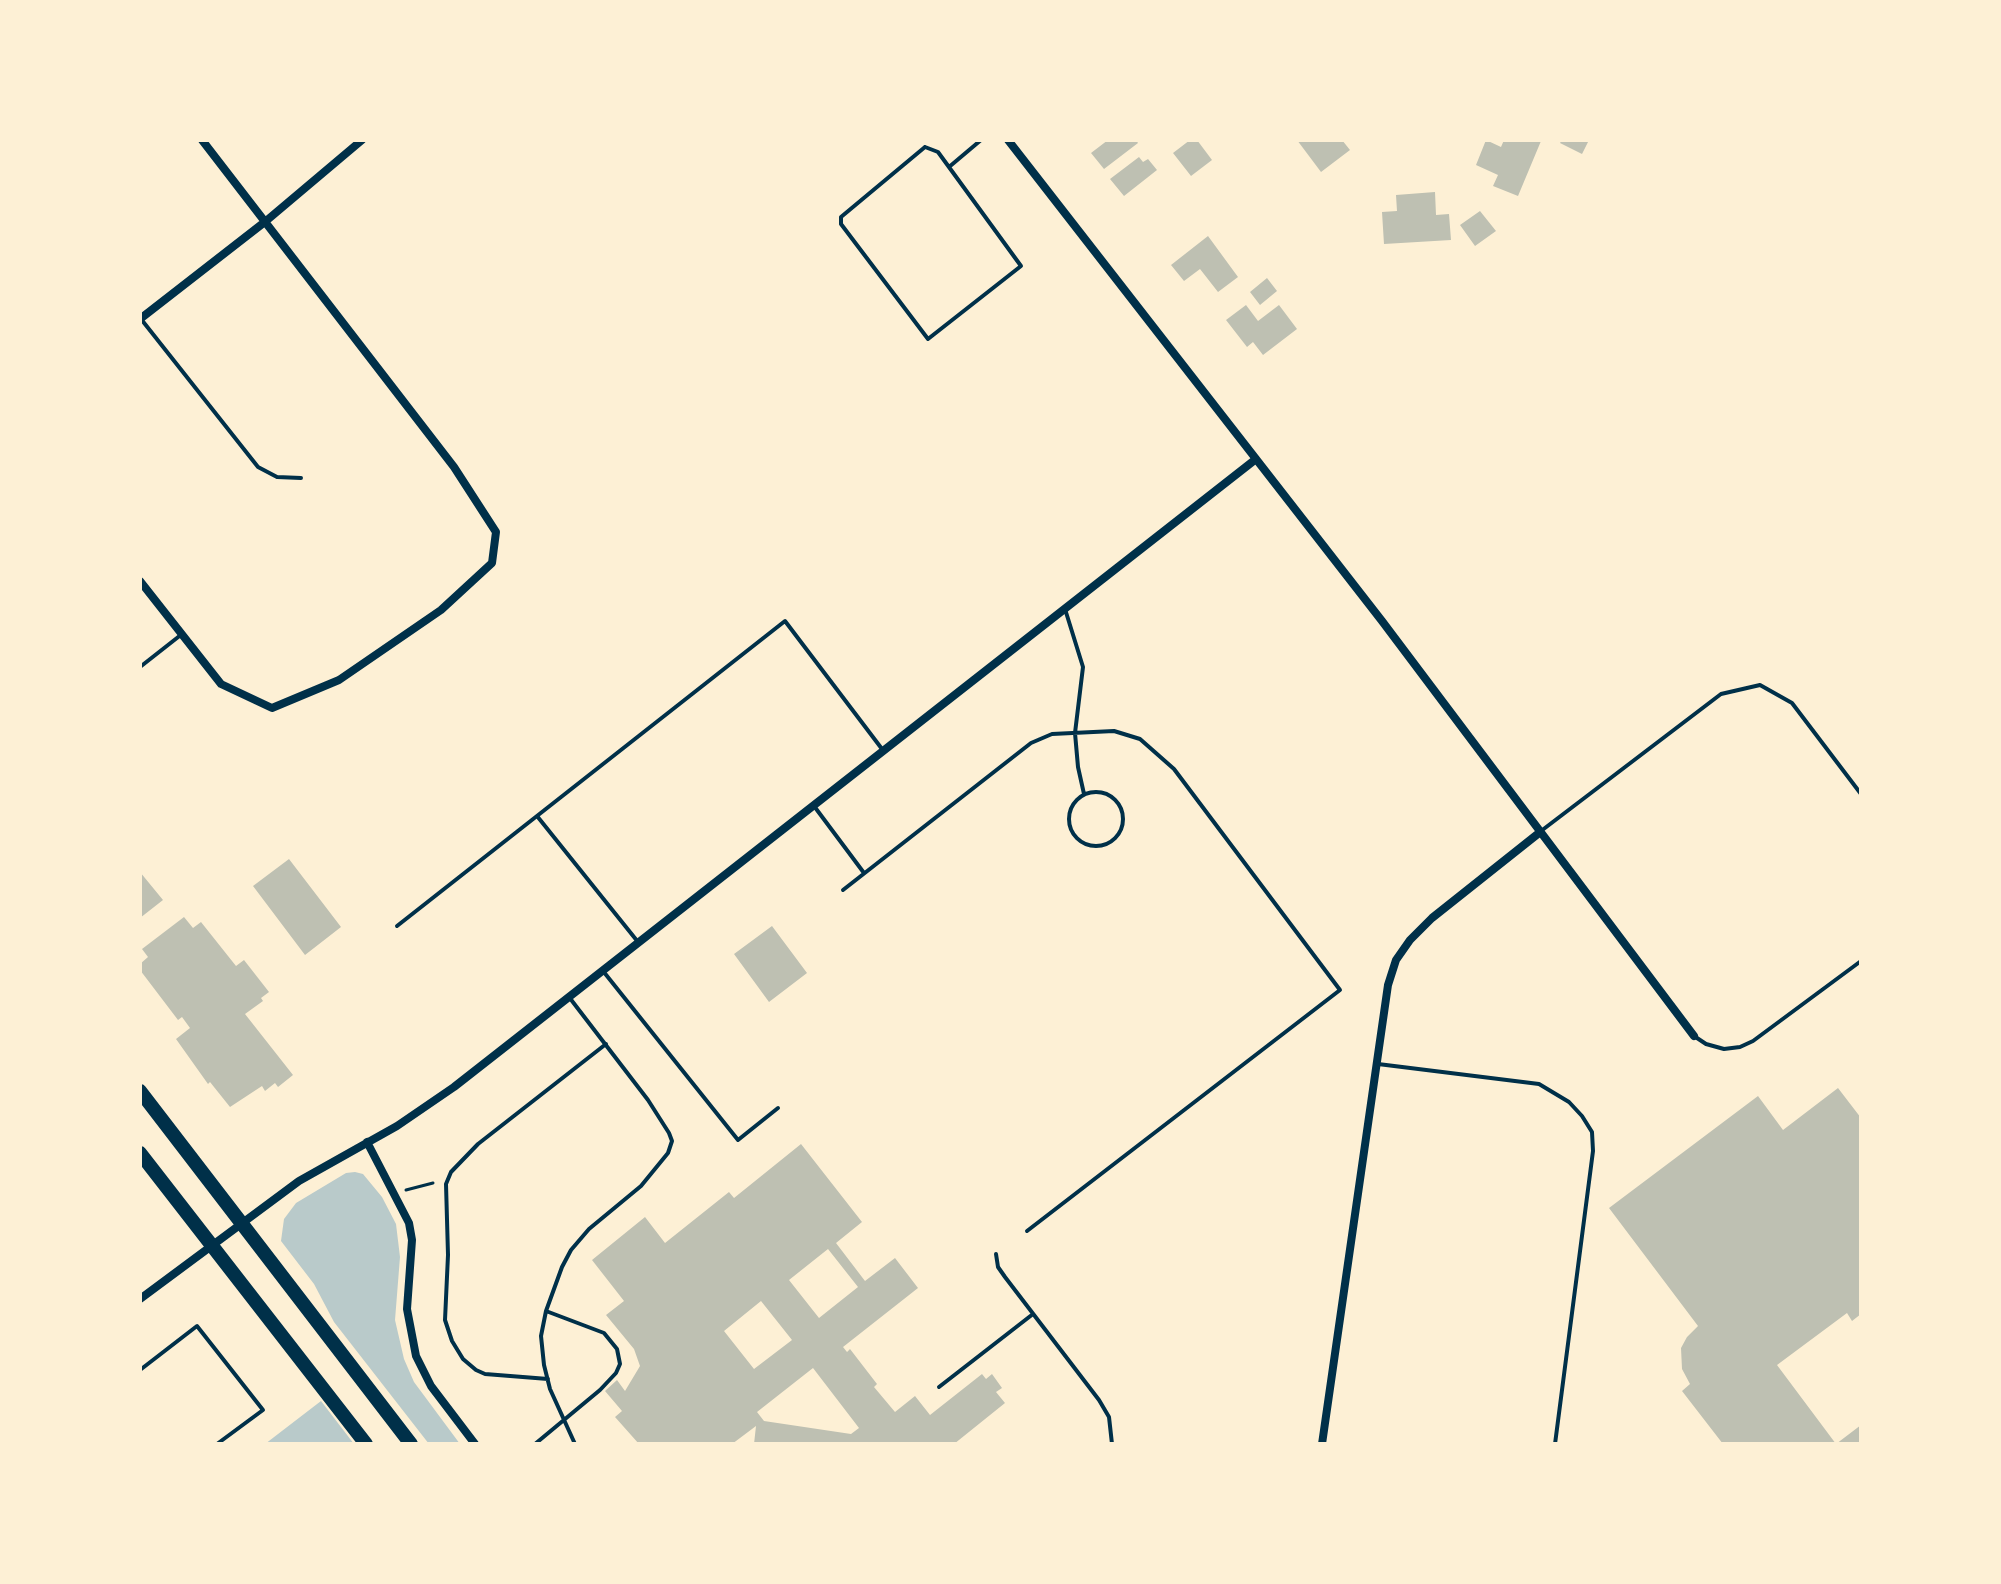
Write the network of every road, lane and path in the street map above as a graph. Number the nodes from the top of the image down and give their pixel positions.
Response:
1 (202, 140) edge
2 (362, 140) edge
3 (981, 140) edge
4 (1008, 140) edge
5 (949, 167) junction
6 (266, 221) junction
7 (140, 318) edge
8 (1256, 459) junction
9 (301, 478) dead end
10 (140, 581) edge
11 (1064, 607) junction
12 (182, 634) junction
13 (140, 667) edge
14 (1075, 733) junction
15 (884, 751) junction
16 (1084, 794) junction
17 (1861, 794) edge
18 (814, 806) junction
19 (537, 816) junction
20 (1539, 833) junction
21 (864, 873) junction
22 (843, 890) dead end
23 (397, 926) dead end
24 (639, 943) junction
25 (1861, 961) edge
26 (603, 971) junction
27 (569, 997) junction
28 (1694, 1036) joint
29 (606, 1044) junction
30 (1377, 1064) junction
31 (140, 1091) edge
32 (778, 1108) dead end
33 (367, 1142) junction
34 (140, 1153) edge
35 (446, 1184) junction
36 (396, 1195) junction
37 (240, 1223) junction
38 (1027, 1231) dead end
39 (212, 1245) junction
40 (996, 1254) dead end
41 (140, 1299) edge
42 (546, 1311) junction
43 (1033, 1314) junction
44 (140, 1370) edge
45 (548, 1379) junction
46 (939, 1387) dead end
47 (565, 1421) junction
48 (217, 1444) edge
49 (366, 1444) edge
50 (411, 1444) edge
51 (475, 1444) edge
52 (535, 1444) edge
53 (575, 1444) edge
54 (1112, 1444) edge
55 (1322, 1444) edge
56 (1555, 1444) edge

1 - 6 street
2 - 6 street
3 - 5 lane
4 - 8 street
5 - 5 lane
6 - 7 street
6 - 12 street
7 - 9 lane
8 - 11 street
8 - 20 street
10 - 12 street
11 - 14 lane
11 - 15 street
12 - 13 lane
14 - 16 lane
14 - 21 lane
14 - 38 lane
15 - 18 street
15 - 19 lane
16 - 16 lane
17 - 20 lane
18 - 21 lane
18 - 24 street
19 - 23 lane
19 - 24 lane
20 - 28 street
20 - 30 street
21 - 22 lane
24 - 26 street
25 - 28 lane
26 - 27 street
26 - 32 lane
27 - 29 lane
27 - 33 street
29 - 35 lane
29 - 42 lane
30 - 55 street
30 - 56 lane
31 - 37 main road
33 - 36 street
33 - 37 street
34 - 39 main road
35 - 36 path
35 - 45 lane
36 - 51 street
37 - 39 street
37 - 50 main road
39 - 41 street
39 - 49 main road
40 - 43 lane
42 - 45 lane
42 - 47 lane
43 - 46 lane
43 - 54 lane
44 - 48 lane
45 - 47 lane
47 - 52 lane
47 - 53 lane

